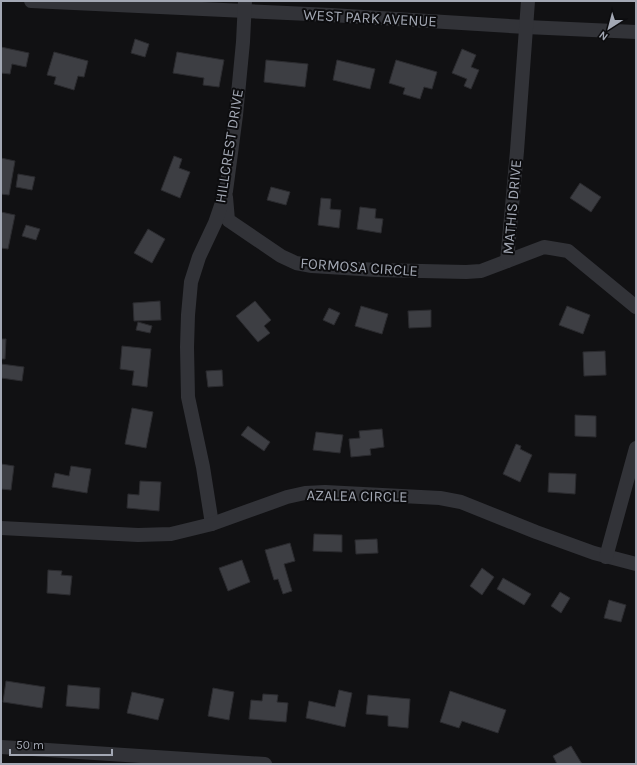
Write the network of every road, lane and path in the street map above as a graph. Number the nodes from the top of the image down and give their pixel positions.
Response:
1 (32, 1) edge
2 (528, 1) edge
3 (245, 6) edge
4 (526, 27) junction
5 (636, 32) edge
6 (226, 191) junction
7 (507, 261) junction
8 (636, 307) edge
9 (636, 448) edge
10 (212, 524) junction
11 (1, 528) edge
12 (606, 556) junction
13 (636, 564) edge
14 (1, 747) edge
15 (124, 760) edge
16 (265, 764) edge

1 - 3 street, WEST PARK AVENUE
2 - 4 street, MATHIS DRIVE
3 - 4 street, WEST PARK AVENUE
3 - 6 street, HILLCREST DRIVE
4 - 5 street, WEST PARK AVENUE
4 - 7 street, MATHIS DRIVE
6 - 7 street, FORMOSA CIRCLE
6 - 10 street, HILLCREST DRIVE
7 - 8 street, MATHIS DRIVE
9 - 12 street
10 - 11 street, AZALEA CIRCLE
10 - 12 street, AZALEA CIRCLE
12 - 13 street, AZALEA CIRCLE
14 - 15 street
15 - 16 street

